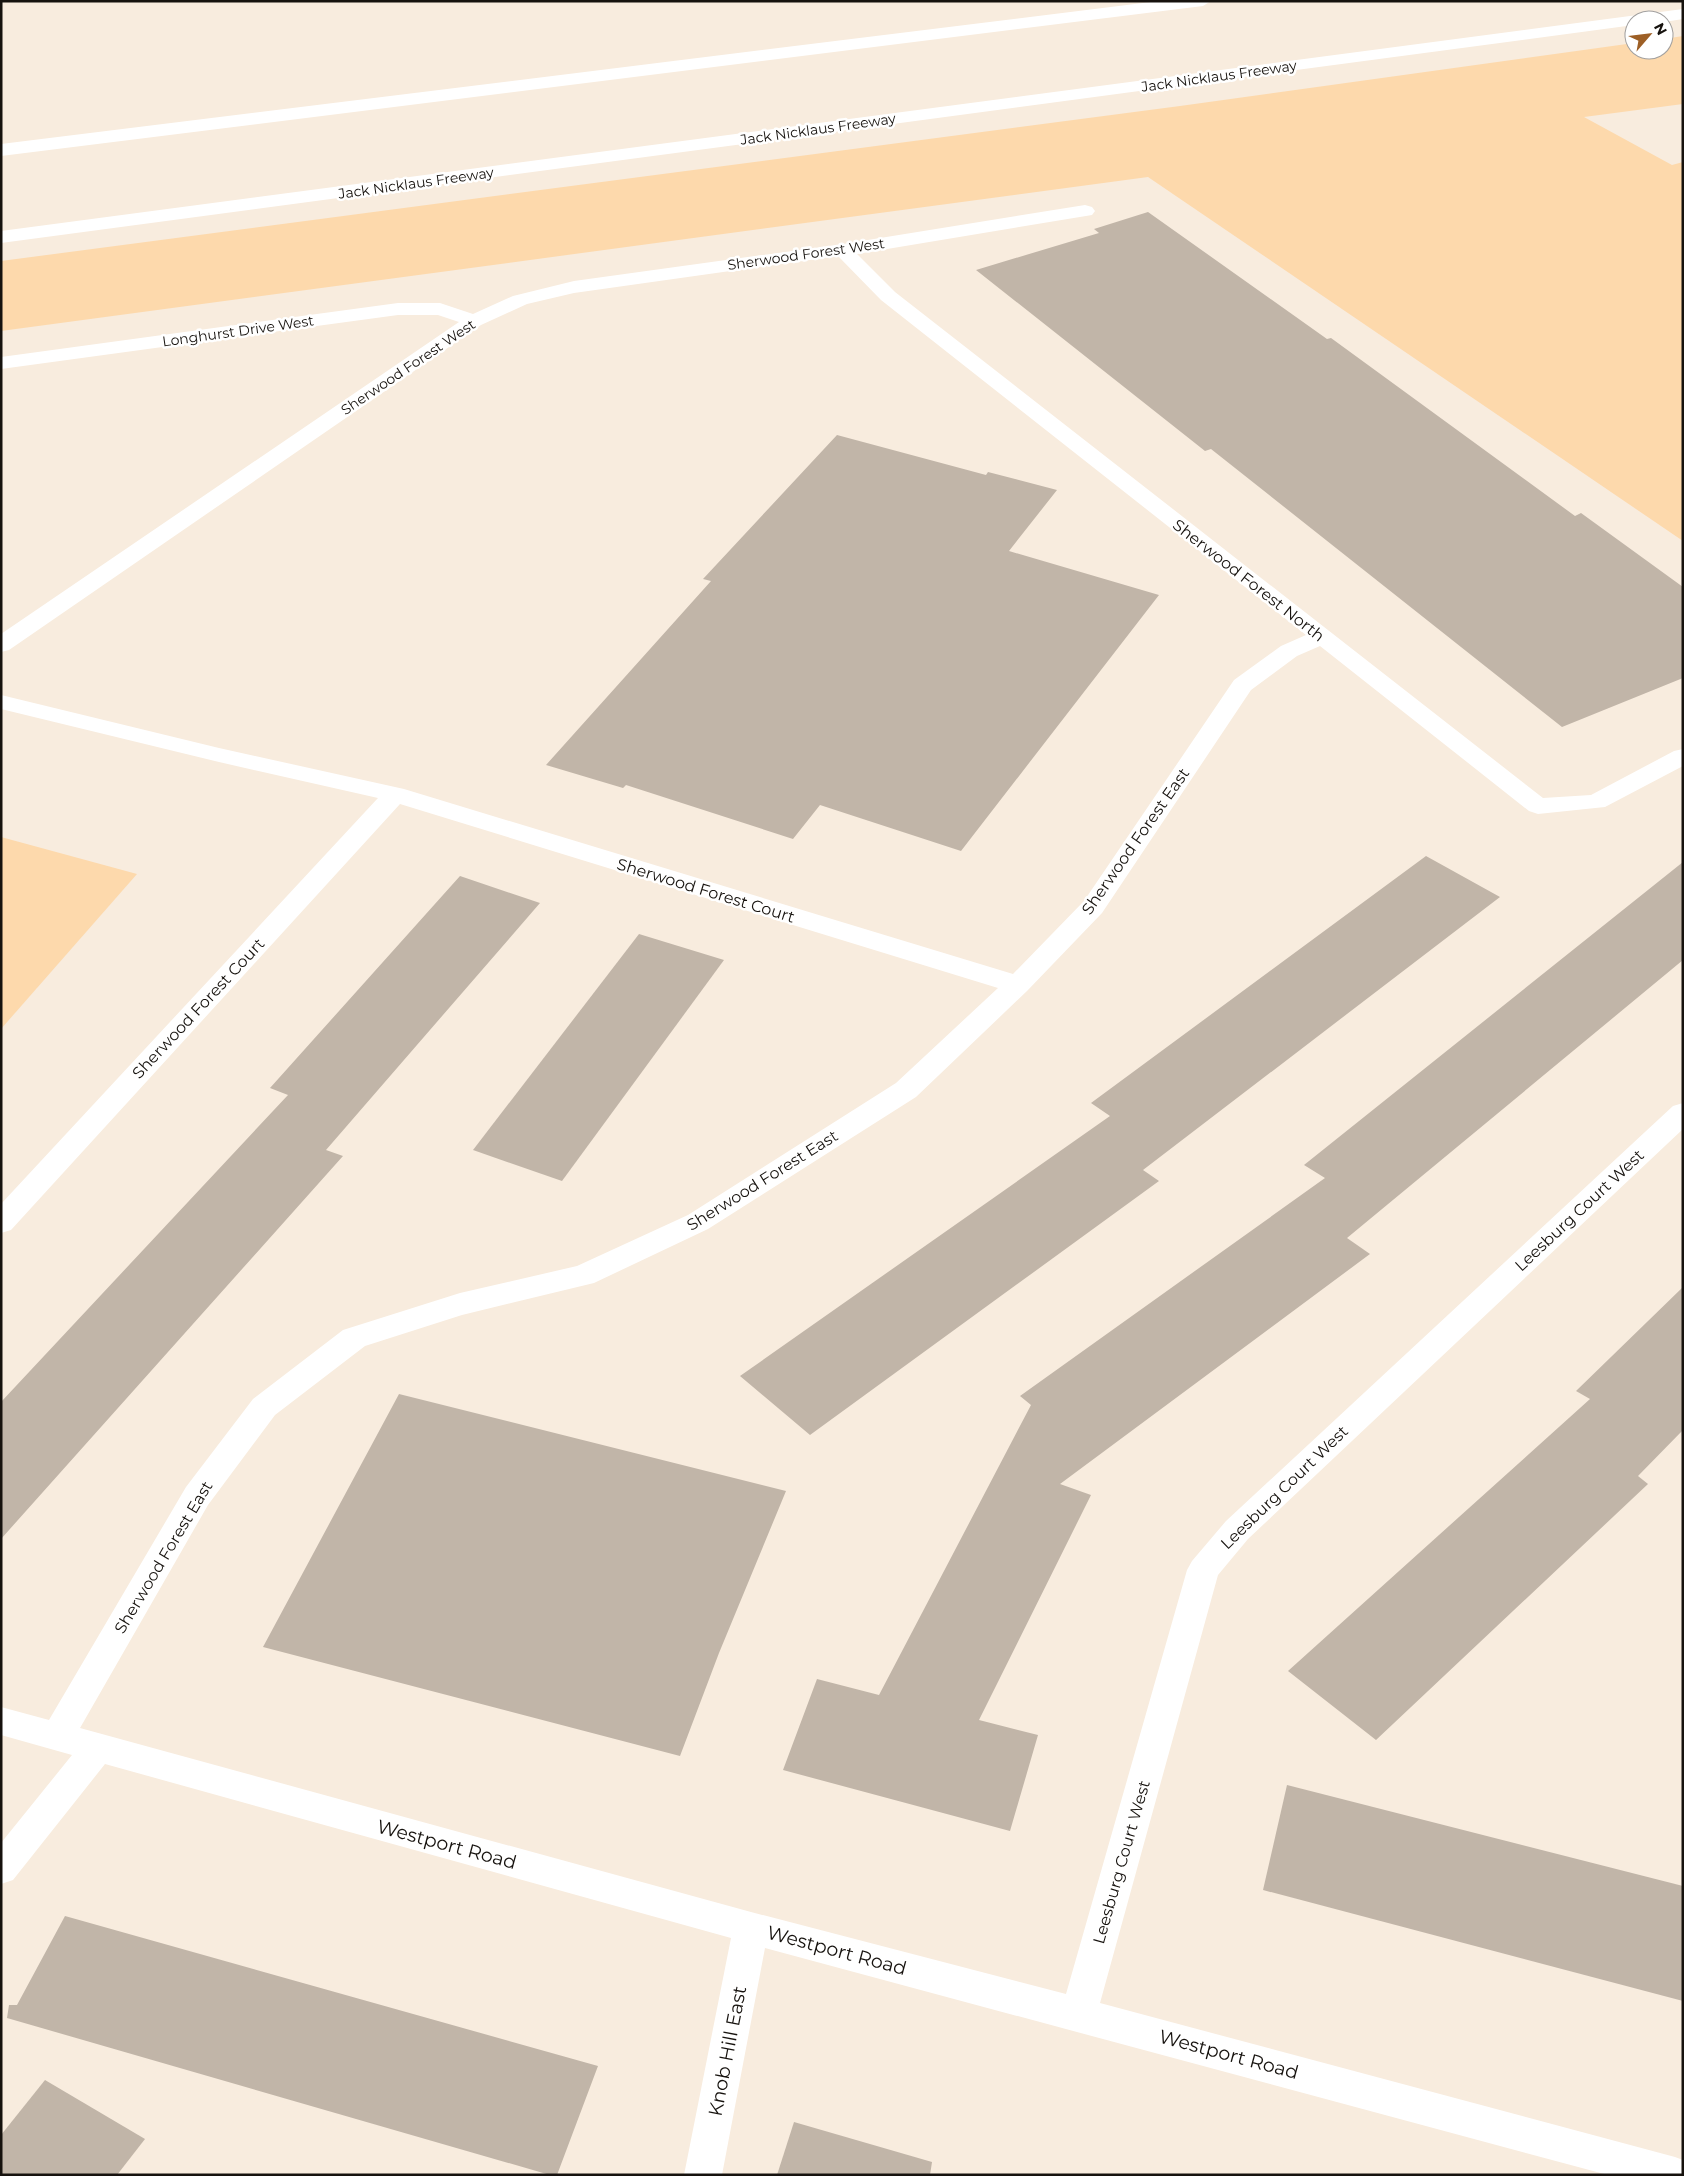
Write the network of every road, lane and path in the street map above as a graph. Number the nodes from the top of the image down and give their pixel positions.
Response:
1 (1192, 1) edge
2 (1203, 1) edge
3 (1136, 10) junction
4 (1624, 21) edge
5 (1, 150) edge
6 (1086, 211) dead end
7 (1, 237) edge
8 (843, 250) junction
9 (474, 321) junction
10 (1, 363) edge
11 (1321, 637) junction
12 (1, 645) edge
13 (1, 702) edge
14 (1683, 756) edge
15 (395, 794) junction
16 (1018, 985) junction
17 (1683, 1113) edge
18 (1, 1223) edge
19 (1, 1721) edge
20 (58, 1736) junction
21 (99, 1747) junction
22 (1, 1869) edge
23 (751, 1928) junction
24 (1079, 2014) junction
25 (704, 2175) edge
26 (1675, 2175) edge

1 - 3 main road
2 - 3 main road
3 - 5 main road
4 - 7 main road, Jack Nicklaus Freeway
6 - 8 main road, Sherwood Forest West
8 - 9 main road, Sherwood Forest West
8 - 11 main road, Sherwood Forest North
9 - 10 main road, Longhurst Drive West
9 - 12 main road, Sherwood Forest West
11 - 14 main road, Sherwood Forest North
11 - 16 main road, Sherwood Forest East
13 - 15 main road, Sherwood Forest Court
15 - 16 main road, Sherwood Forest Court
15 - 18 main road, Sherwood Forest Court
16 - 20 main road, Sherwood Forest East
17 - 24 main road, Leesburg Court West
19 - 20 main road, Westport Road
20 - 21 main road, Westport Road
21 - 22 main road
21 - 23 main road, Westport Road
23 - 24 main road, Westport Road
23 - 25 main road, Knob Hill East
24 - 26 main road, Westport Road

